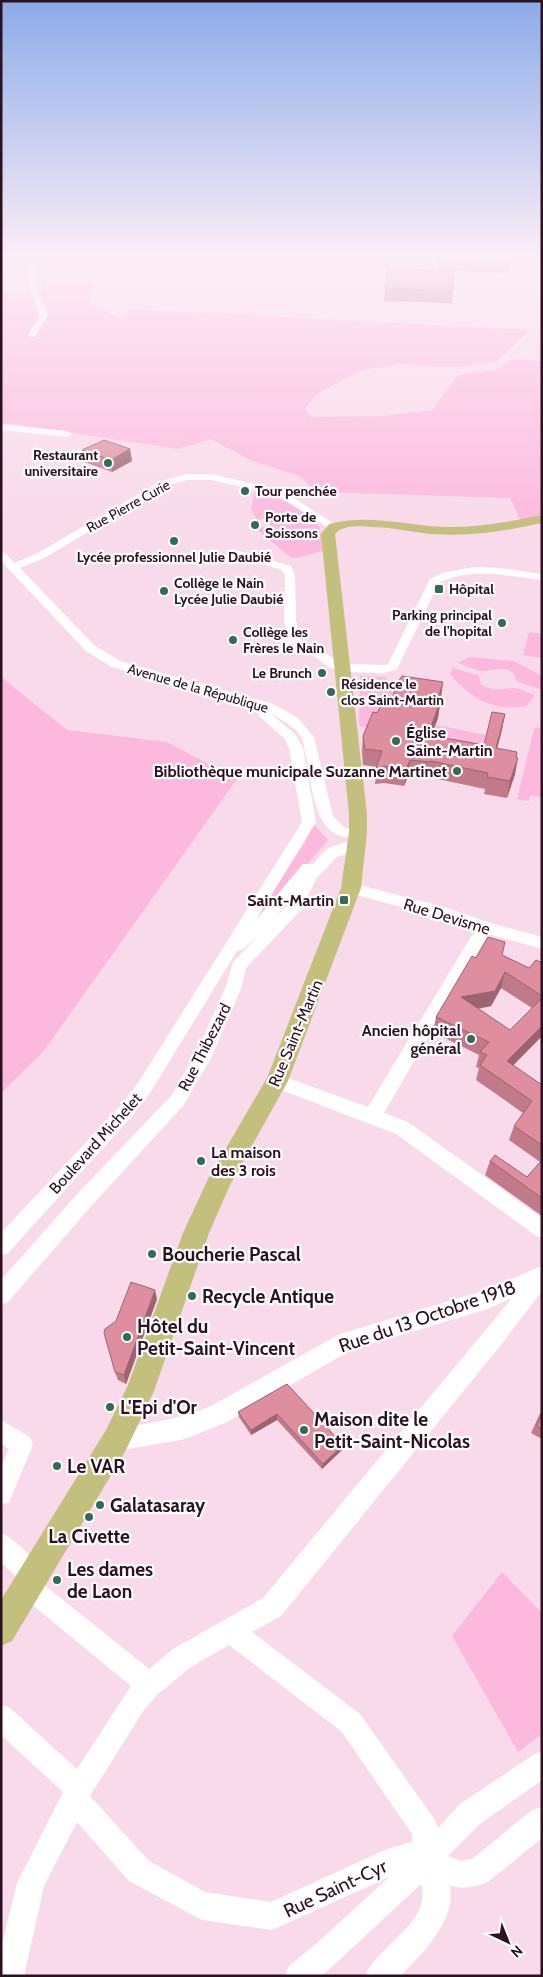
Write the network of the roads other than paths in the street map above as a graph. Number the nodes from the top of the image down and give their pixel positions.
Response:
1 (1, 427) edge
2 (67, 434) dead end
3 (542, 519) edge
4 (334, 527) junction
5 (233, 552) dead end
6 (1, 555) edge
7 (13, 566) junction
8 (542, 577) edge
9 (342, 661) junction
10 (269, 707) junction
11 (352, 837) junction
12 (351, 888) junction
13 (484, 928) junction
14 (542, 943) edge
15 (226, 954) junction
16 (277, 1081) junction
17 (372, 1117) junction
18 (542, 1229) edge
19 (1, 1247) edge
20 (542, 1274) edge
21 (1, 1295) edge
22 (1, 1431) edge
23 (116, 1440) junction
24 (1, 1494) edge
25 (1, 1544) edge
26 (30, 1581) junction
27 (1, 1630) edge
28 (229, 1630) junction
29 (149, 1685) junction
30 (1, 1717) edge
31 (542, 1764) edge
32 (76, 1794) junction
33 (542, 1820) edge
34 (421, 1857) junction
35 (10, 1937) edge
36 (9, 1976) edge
37 (299, 1976) edge
38 (379, 1976) edge

1 - 2 street
3 - 4 main road
4 - 7 street, Rue Pierre Curie
4 - 9 main road, Rue Saint-Martin
5 - 9 street
6 - 7 street, Avenue de la République
7 - 10 street, Avenue de la République
8 - 9 street
9 - 11 main road, Rue Saint-Martin
10 - 11 street, Avenue de la République
10 - 15 street, Boulevard Michelet
11 - 12 main road, Rue Saint-Martin
11 - 15 street, Boulevard Michelet
11 - 21 street, Rue Thibezard
12 - 13 street, Rue Devisme
12 - 16 main road, Rue Saint-Martin
13 - 14 street, Rue Devisme
13 - 17 street
15 - 19 street, Boulevard Michelet
16 - 17 street
16 - 23 main road, Rue Saint-Martin
17 - 18 street
20 - 23 street, Rue du 13 Octobre 1918
20 - 28 street
22 - 24 street
23 - 26 main road, Rue Saint-Martin
25 - 26 street
26 - 27 main road, Rue Saint-Martin
26 - 29 street
28 - 29 street
28 - 34 street
29 - 32 street
30 - 32 street, Rue Saint-Cyr
31 - 34 street
32 - 34 street, Rue Saint-Cyr
32 - 35 street
33 - 34 street
34 - 37 street
34 - 38 street
35 - 36 street

